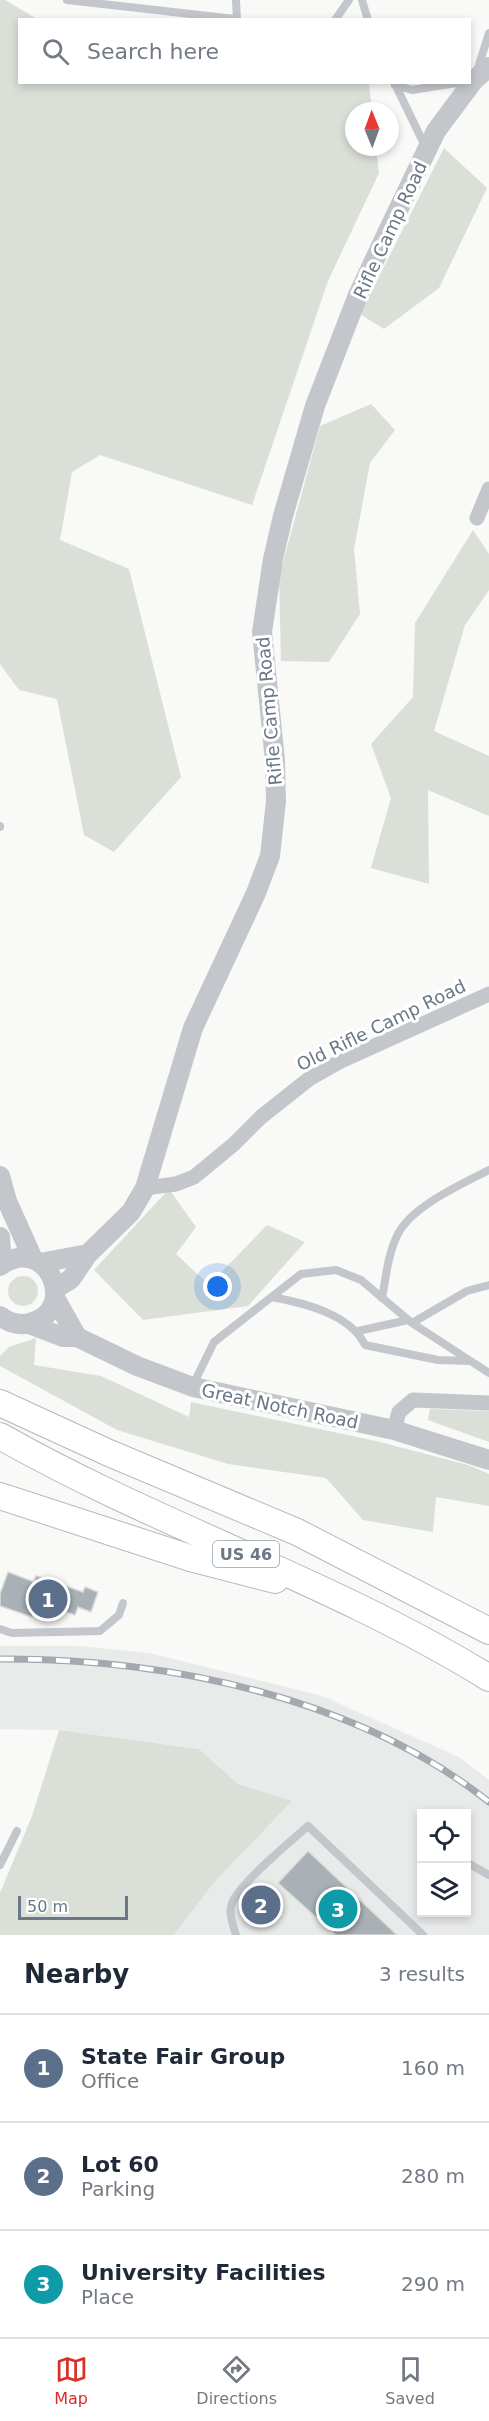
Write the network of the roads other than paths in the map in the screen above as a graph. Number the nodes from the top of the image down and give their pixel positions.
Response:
1 (66, 0) edge
2 (236, 0) edge
3 (349, 0) edge
4 (362, 0) edge
5 (227, 18) edge
6 (236, 18) edge
7 (336, 18) edge
8 (368, 18) edge
9 (489, 33) edge
10 (489, 67) edge
11 (471, 76) edge
12 (471, 80) edge
13 (395, 84) edge
14 (450, 84) edge
15 (467, 84) edge
16 (427, 150) junction
17 (489, 489) edge
18 (477, 518) dead end
19 (489, 994) edge
20 (489, 1170) edge
21 (0, 1176) edge
22 (145, 1188) junction
23 (0, 1237) edge
24 (88, 1254) junction
25 (36, 1261) junction
26 (1, 1265) edge
27 (489, 1285) edge
28 (55, 1293) junction
29 (272, 1297) junction
30 (382, 1298) junction
31 (0, 1316) edge
32 (410, 1322) junction
33 (24, 1324) junction
34 (358, 1331) junction
35 (0, 1335) edge
36 (77, 1337) junction
37 (470, 1361) junction
38 (489, 1373) edge
39 (193, 1387) junction
40 (0, 1403) edge
41 (489, 1403) edge
42 (394, 1430) junction
43 (0, 1436) edge
44 (489, 1461) edge
45 (0, 1496) edge
46 (336, 1595) junction
47 (123, 1603) dead end
48 (0, 1629) edge
49 (489, 1631) edge
50 (489, 1678) edge
51 (17, 1831) dead end
52 (468, 1863) edge
53 (0, 1865) edge
54 (489, 1875) edge
55 (236, 1935) edge
56 (423, 1935) edge

1 - 5 lane
2 - 6 lane
3 - 7 lane
4 - 8 lane
9 - 11 lane
10 - 12 street, Rifle Camp Road
13 - 14 lane
13 - 16 lane
15 - 16 street, Rifle Camp Road
16 - 22 street, Rifle Camp Road
17 - 18 street
19 - 22 street, Old Rifle Camp Road
20 - 30 lane
21 - 25 street
22 - 24 street, Rifle Camp Road
23 - 26 street
24 - 25 street
24 - 28 street, Rifle Camp Road
25 - 26 street
25 - 28 street
27 - 32 lane
28 - 33 street, Rifle Camp Road
28 - 36 street
29 - 30 lane
29 - 34 lane
29 - 39 lane
30 - 32 lane
31 - 33 street, Great Notch Road
32 - 34 lane
32 - 37 lane
33 - 35 street, Rifle Camp Road
33 - 36 street, Great Notch Road
34 - 37 lane
36 - 39 street, Great Notch Road
37 - 38 lane
39 - 42 street, Great Notch Road
40 - 49 highway, US 46
41 - 42 street
42 - 44 street, Great Notch Road
43 - 46 highway, US 46
45 - 46 highway
46 - 50 highway, US 46
47 - 48 lane
51 - 53 lane
52 - 54 lane
55 - 56 lane

